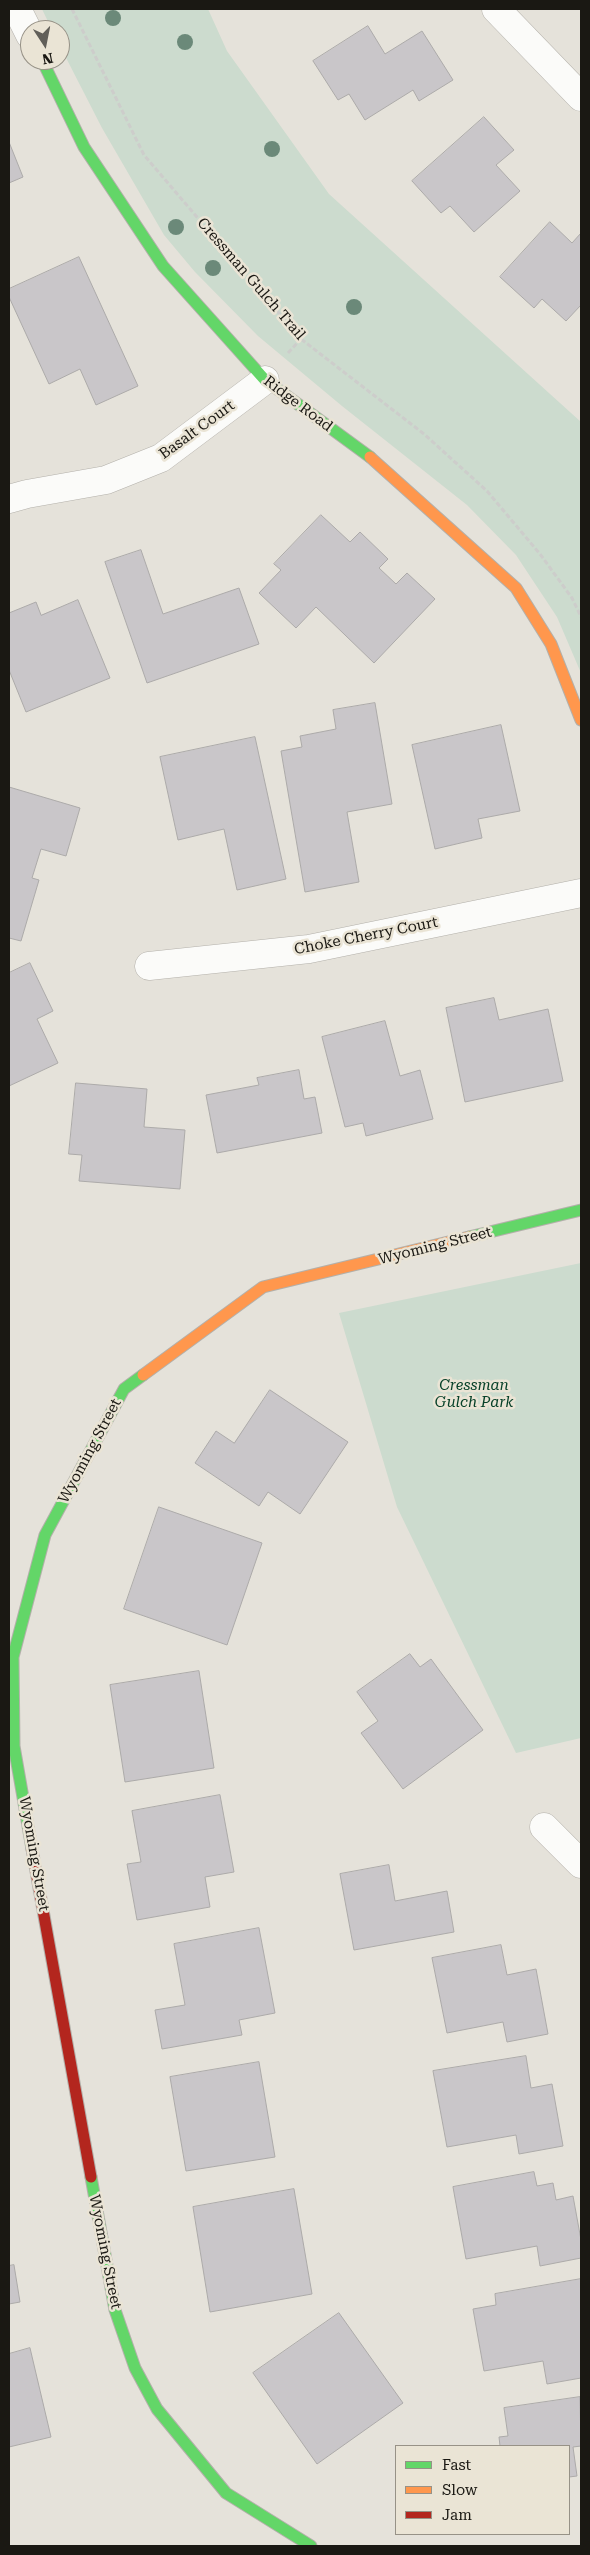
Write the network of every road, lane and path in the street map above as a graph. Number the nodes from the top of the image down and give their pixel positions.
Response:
1 (72, 9) edge
2 (496, 9) edge
3 (47, 70) edge
4 (581, 97) edge
5 (265, 380) junction
6 (9, 499) edge
7 (581, 617) edge
8 (581, 720) edge
9 (581, 893) edge
10 (149, 966) dead end
11 (581, 1210) edge
12 (12, 1747) edge
13 (544, 1827) dead end
14 (581, 1864) edge
15 (311, 2546) edge

1 - 7 path, Cressman Gulch Trail
2 - 4 street
3 - 5 street, Ridge Road
5 - 6 street, Basalt Court
5 - 8 street, Ridge Road
9 - 10 street, Choke Cherry Court
11 - 12 street, Wyoming Street
12 - 15 street, Wyoming Street
13 - 14 street

